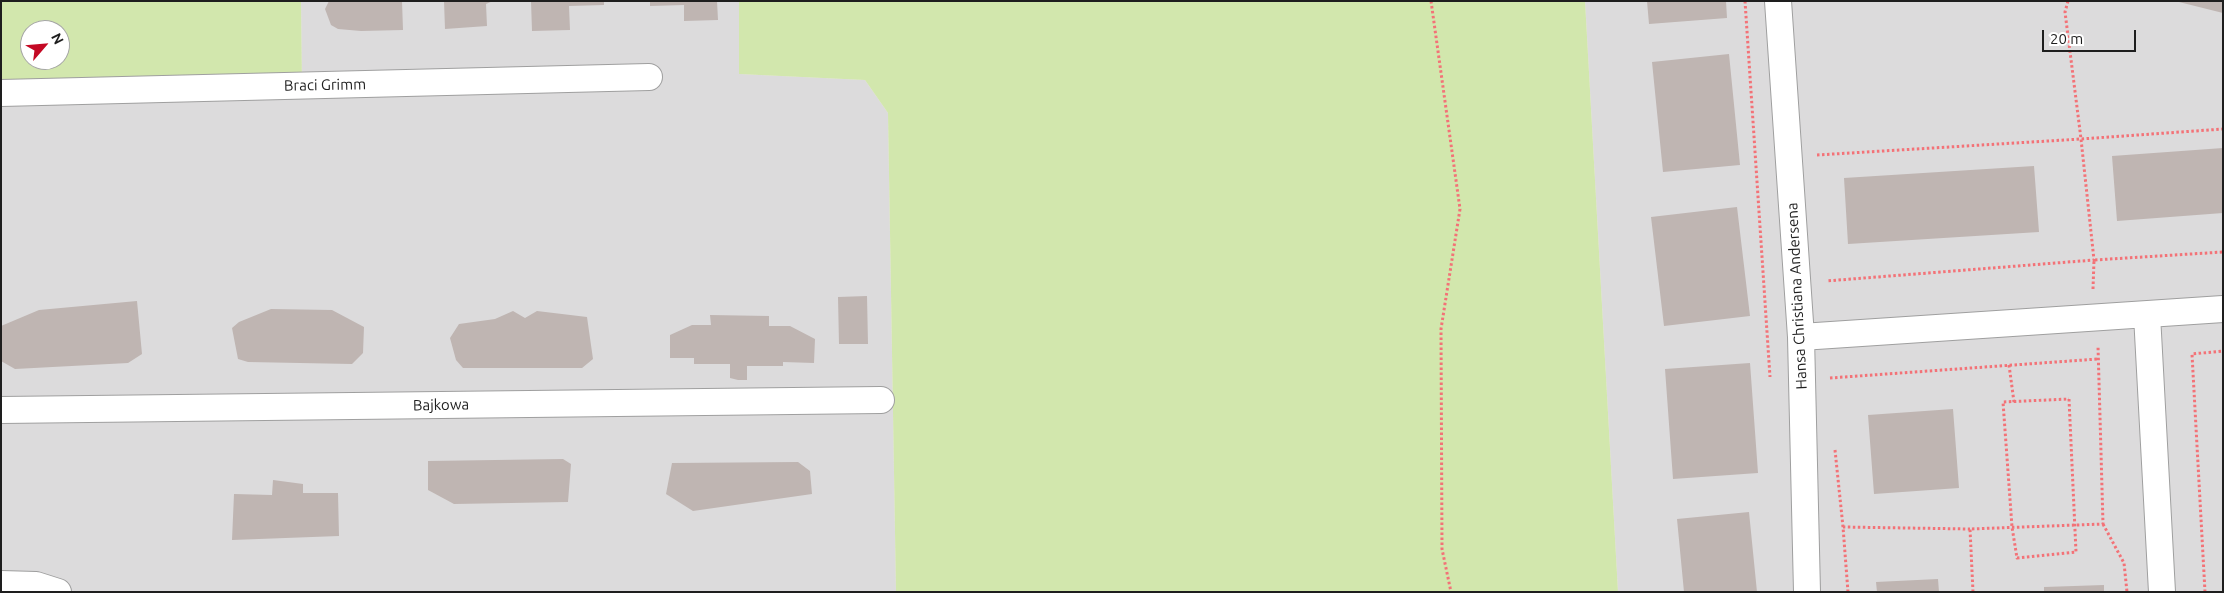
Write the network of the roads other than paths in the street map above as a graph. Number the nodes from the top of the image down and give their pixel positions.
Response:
1 (1778, 1) edge
2 (649, 77) dead end
3 (1, 93) edge
4 (2223, 309) edge
5 (2147, 315) junction
6 (1801, 337) junction
7 (881, 400) dead end
8 (1, 410) edge
9 (1, 584) edge
10 (58, 592) edge
11 (1807, 592) edge
12 (2162, 592) edge

1 - 6 street, Hansa Christiana Andersena
2 - 3 street, Braci Grimm
4 - 5 street
5 - 6 street
5 - 12 street
6 - 11 street, Hansa Christiana Andersena
7 - 8 street, Bajkowa
9 - 10 street

